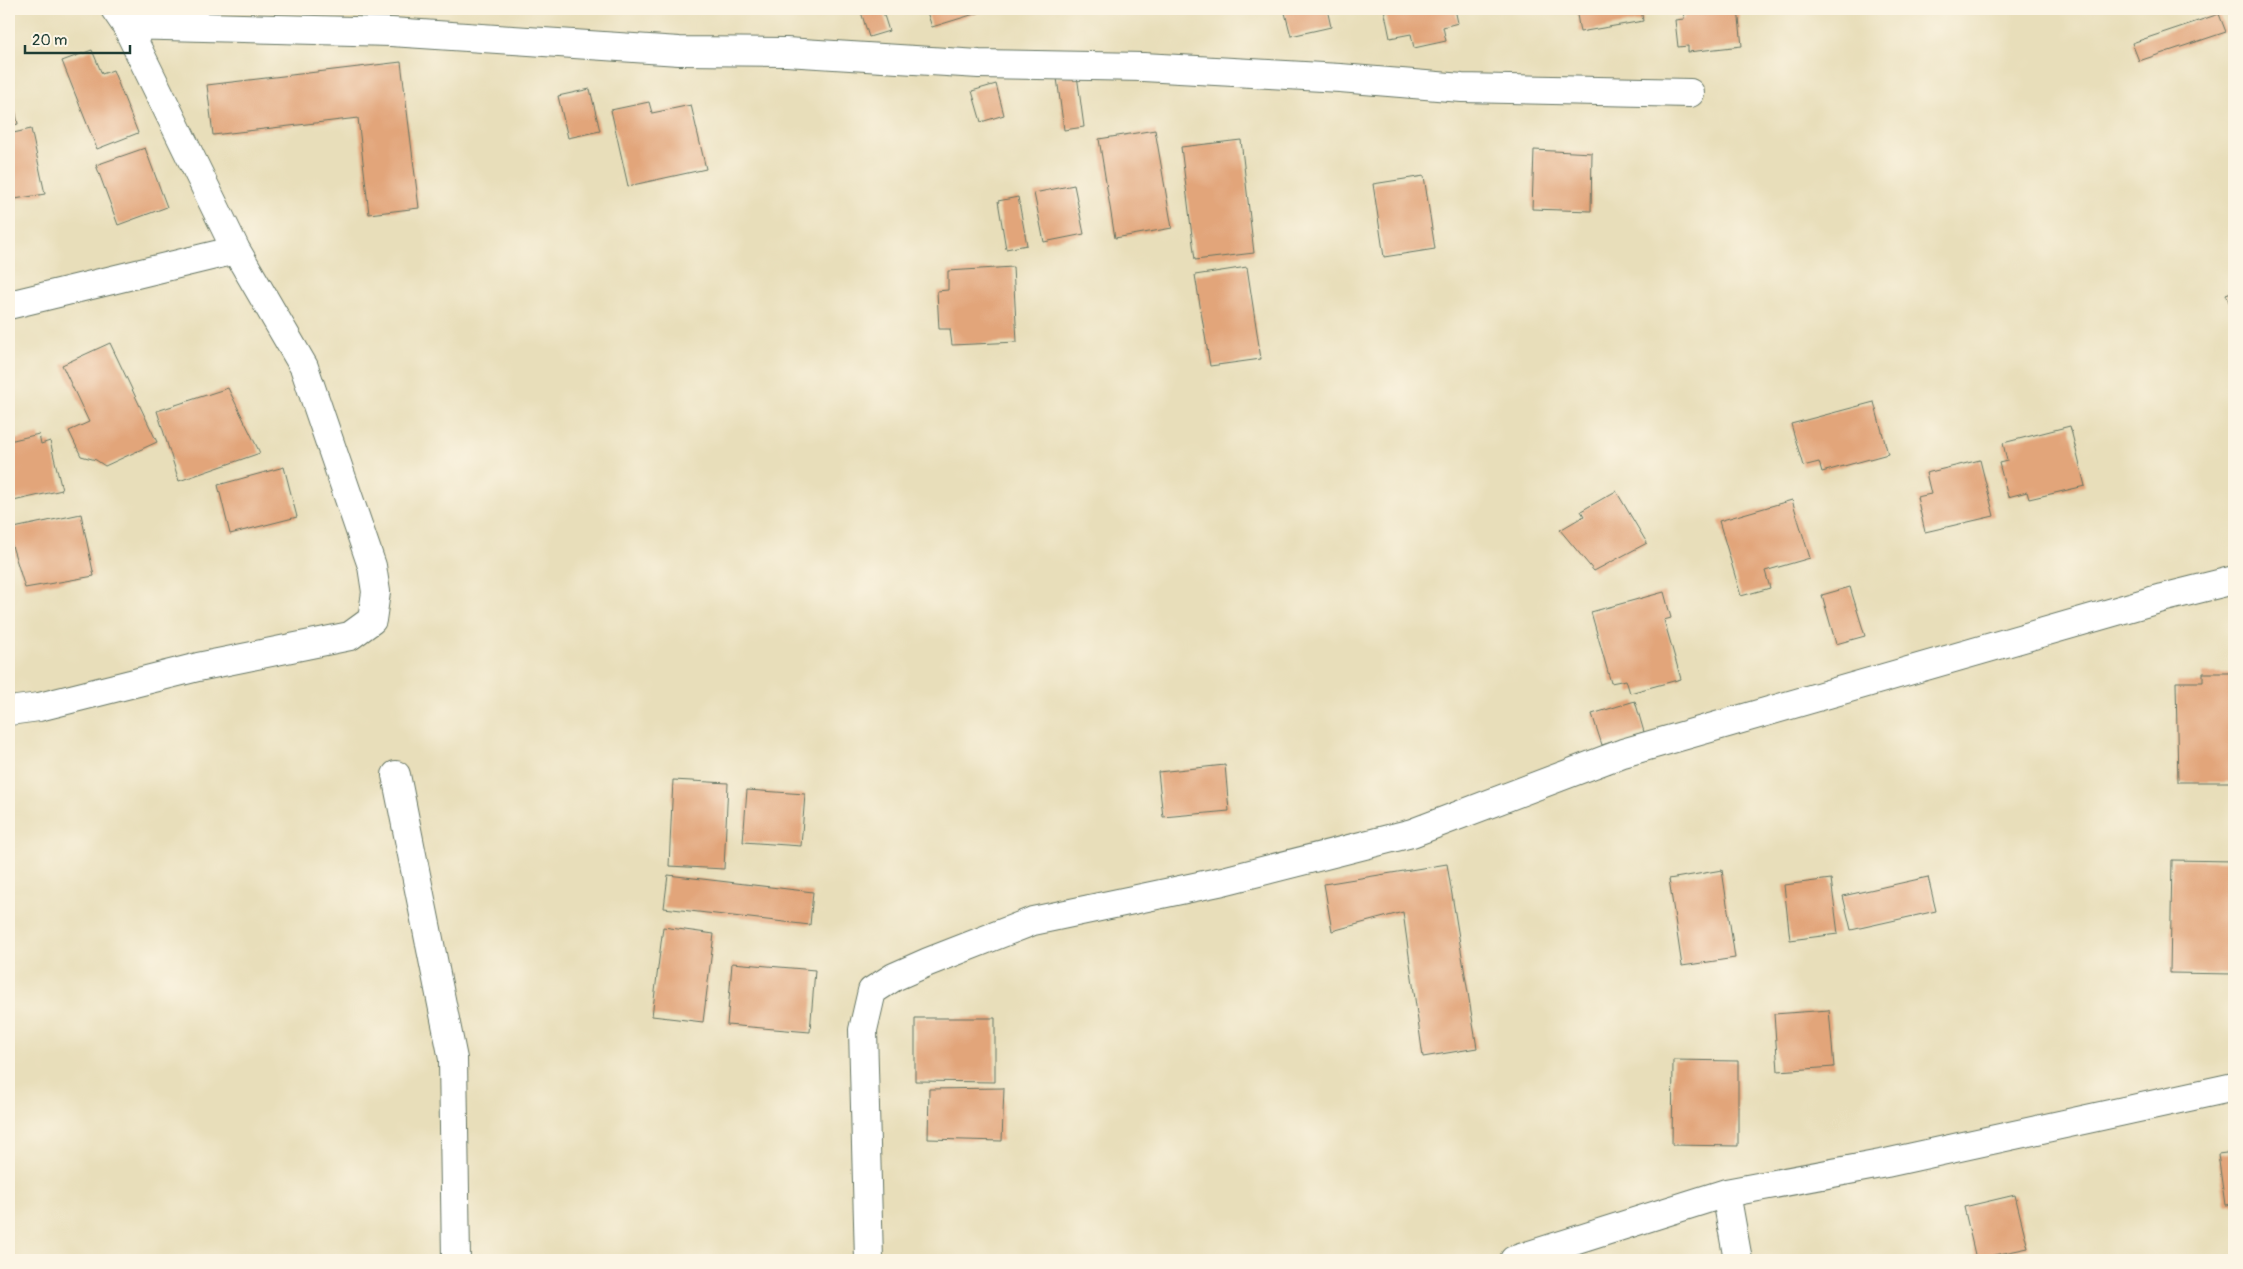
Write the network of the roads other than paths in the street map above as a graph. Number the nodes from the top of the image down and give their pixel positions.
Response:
1 (120, 17) edge
2 (1690, 93) dead end
3 (236, 250) junction
4 (9, 305) edge
5 (2234, 580) edge
6 (9, 711) edge
7 (396, 775) dead end
8 (2234, 1088) edge
9 (1726, 1193) junction
10 (456, 1260) edge
11 (869, 1260) edge
12 (1514, 1260) edge
13 (1738, 1260) edge

1 - 2 street
1 - 3 street
3 - 4 street
3 - 6 street
5 - 11 street
7 - 10 street
8 - 9 street
9 - 12 street
9 - 13 street

